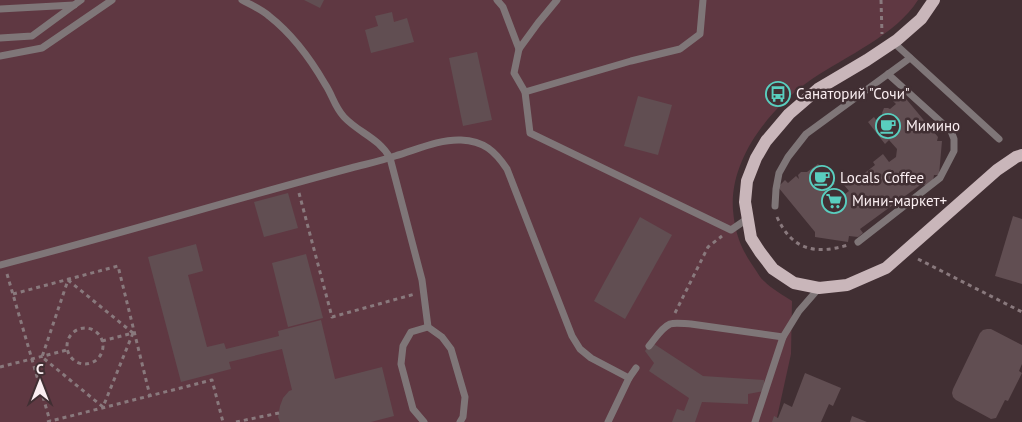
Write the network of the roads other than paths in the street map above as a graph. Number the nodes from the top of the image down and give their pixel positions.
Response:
1 (81, 0) edge
2 (112, 0) edge
3 (242, 0) edge
4 (497, 0) edge
5 (557, 0) edge
6 (703, 0) edge
7 (934, 0) edge
8 (74, 5) junction
9 (0, 9) edge
10 (0, 38) edge
11 (888, 41) junction
12 (518, 49) junction
13 (0, 56) edge
14 (910, 58) junction
15 (888, 74) junction
16 (524, 92) junction
17 (999, 139) dead end
18 (1022, 155) edge
19 (390, 158) junction
20 (775, 206) road end
21 (747, 219) junction
22 (858, 242) road end
23 (2, 265) edge
24 (819, 288) junction
25 (428, 327) junction
26 (783, 337) junction
27 (650, 346) dead end
28 (636, 368) dead end
29 (629, 378) junction
30 (424, 422) edge
31 (460, 422) edge
32 (608, 422) edge
33 (755, 422) edge

1 - 8 lane
2 - 13 lane
3 - 19 lane
4 - 12 lane
5 - 12 lane
6 - 16 lane
7 - 11 main road
8 - 9 lane
8 - 10 lane
11 - 14 lane
11 - 21 main road
12 - 16 lane
14 - 15 lane
14 - 17 lane
15 - 20 lane
15 - 22 lane
16 - 21 lane
18 - 24 main road
19 - 23 lane
19 - 25 lane
19 - 29 lane
21 - 24 main road
24 - 26 lane
25 - 30 lane
25 - 31 lane
26 - 27 lane
26 - 33 lane
28 - 29 lane
29 - 32 lane

